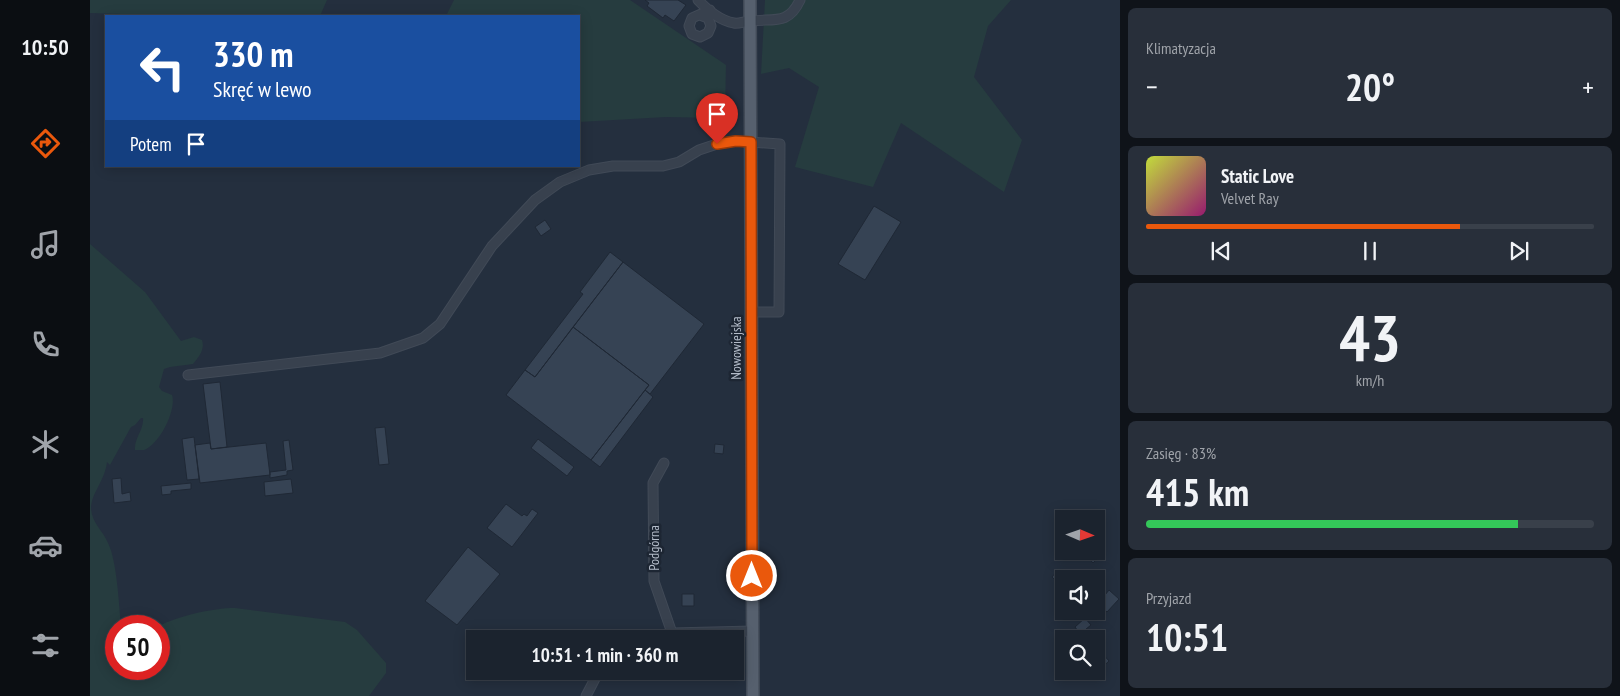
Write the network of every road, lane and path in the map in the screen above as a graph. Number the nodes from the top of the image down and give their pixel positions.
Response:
1 (698, 0) edge
2 (750, 0) edge
3 (800, 0) edge
4 (710, 10) junction
5 (700, 15) junction
6 (718, 17) junction
7 (750, 20) junction
8 (711, 26) junction
9 (751, 142) junction
10 (751, 312) junction
11 (188, 375) dead end
12 (664, 463) dead end
13 (671, 630) edge
14 (744, 631) edge
15 (752, 631) junction
16 (594, 680) edge
17 (586, 696) edge
18 (753, 696) edge

1 - 4 street
2 - 7 main road, Nowowiejska
3 - 7 street
4 - 5 street
4 - 6 street
5 - 8 street
5 - 8 street
6 - 7 street
6 - 8 street
7 - 9 main road, Nowowiejska
9 - 10 main road, Nowowiejska
9 - 10 street
9 - 11 street
10 - 15 main road, Nowowiejska
12 - 13 street, Podgórna
14 - 15 street
15 - 18 main road, Nowowiejska
16 - 17 street

